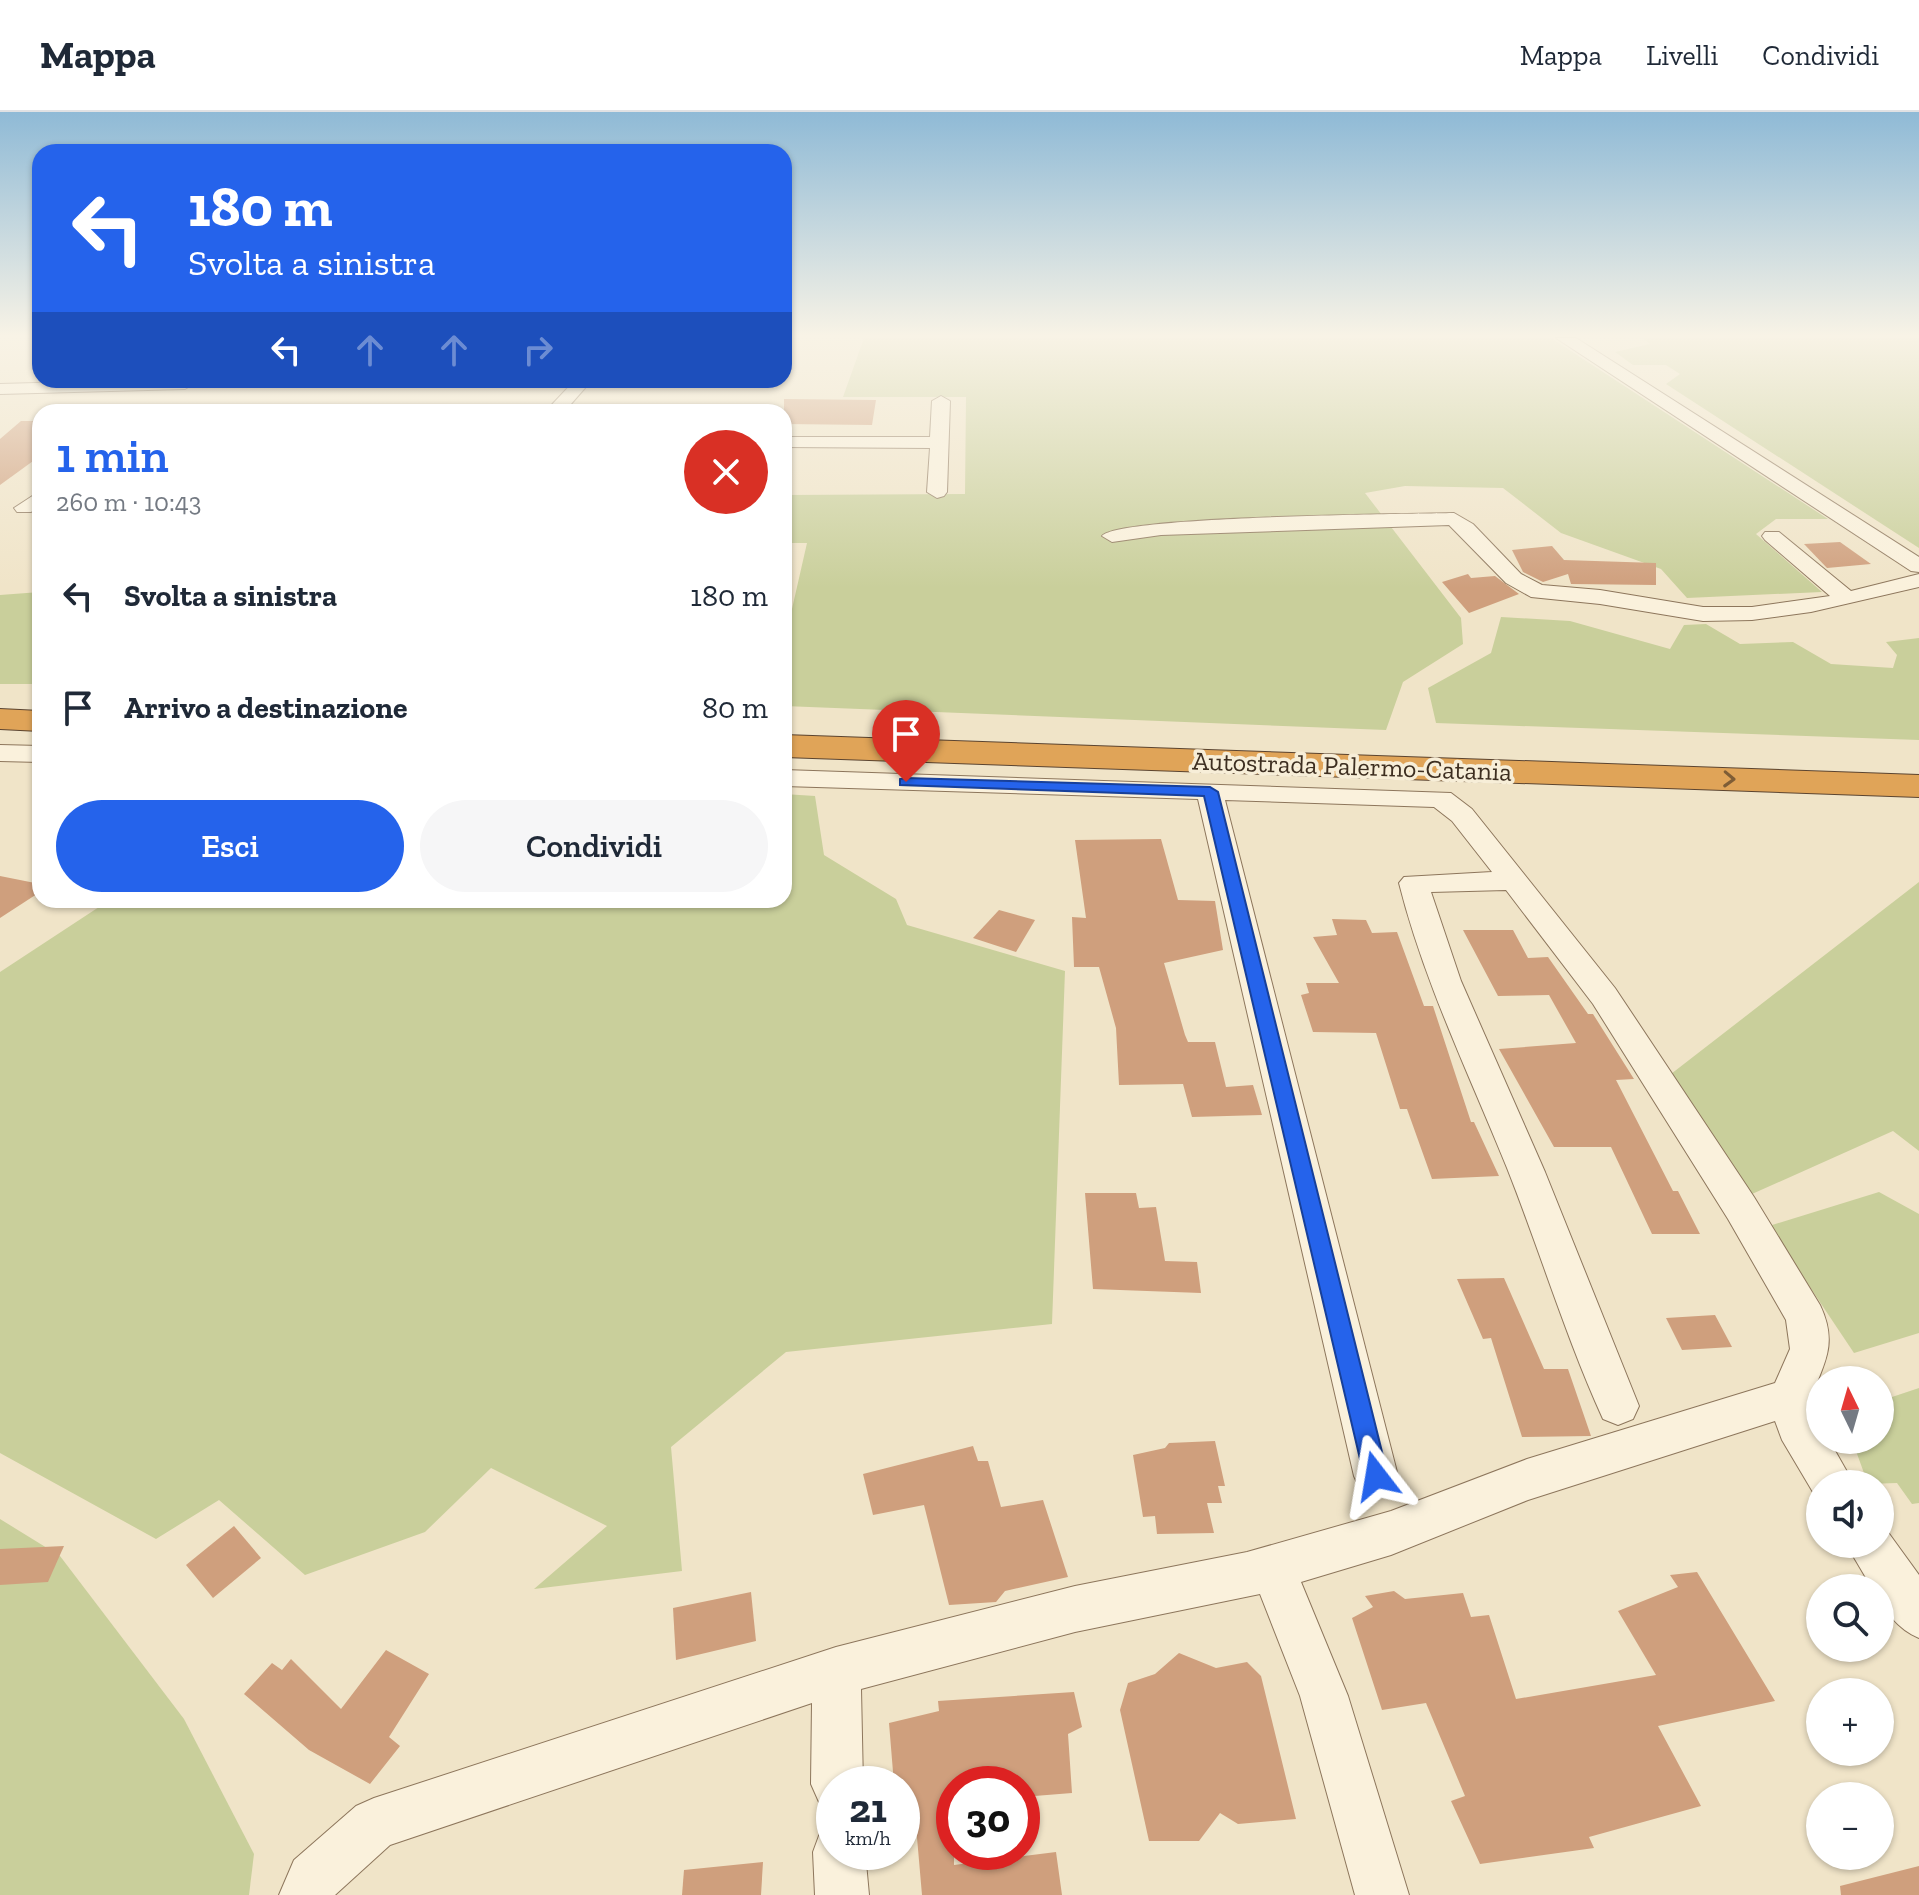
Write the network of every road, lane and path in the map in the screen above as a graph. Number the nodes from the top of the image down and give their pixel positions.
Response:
1 (940, 421) edge
2 (1694, 421) edge
3 (792, 442) edge
4 (939, 443) junction
5 (937, 492) dead end
6 (1112, 536) dead end
7 (1772, 536) dead end
8 (1919, 566) edge
9 (1919, 580) edge
10 (1846, 598) junction
11 (0, 697) edge
12 (32, 698) edge
13 (0, 719) edge
14 (32, 721) edge
15 (792, 723) edge
16 (792, 746) edge
17 (0, 753) edge
18 (32, 754) edge
19 (1919, 761) edge
20 (792, 778) edge
21 (1919, 786) edge
22 (1210, 792) junction
23 (1513, 881) junction
24 (1790, 1397) junction
25 (1618, 1406) dead end
26 (1824, 1470) edge
27 (1376, 1476) dead end
28 (1879, 1558) edge
29 (1272, 1567) junction
30 (1919, 1615) edge
31 (836, 1671) junction
32 (837, 1766) edge
33 (840, 1870) edge
34 (306, 1895) edge
35 (842, 1895) edge
36 (1382, 1895) edge

1 - 4 street
2 - 8 street
3 - 4 street
4 - 5 street
6 - 10 street
7 - 10 street
9 - 10 street
11 - 12 highway
13 - 14 highway
15 - 19 highway, Autostrada Palermo-Catania
16 -> 21 highway, Autostrada Palermo-Catania
17 - 18 street
20 - 22 street
22 - 23 street
22 - 27 street
23 - 24 street
23 - 25 street
24 - 26 street
24 - 29 street
28 - 30 street
29 - 31 street
29 - 36 street
31 - 32 street
31 - 34 street
33 - 35 street

